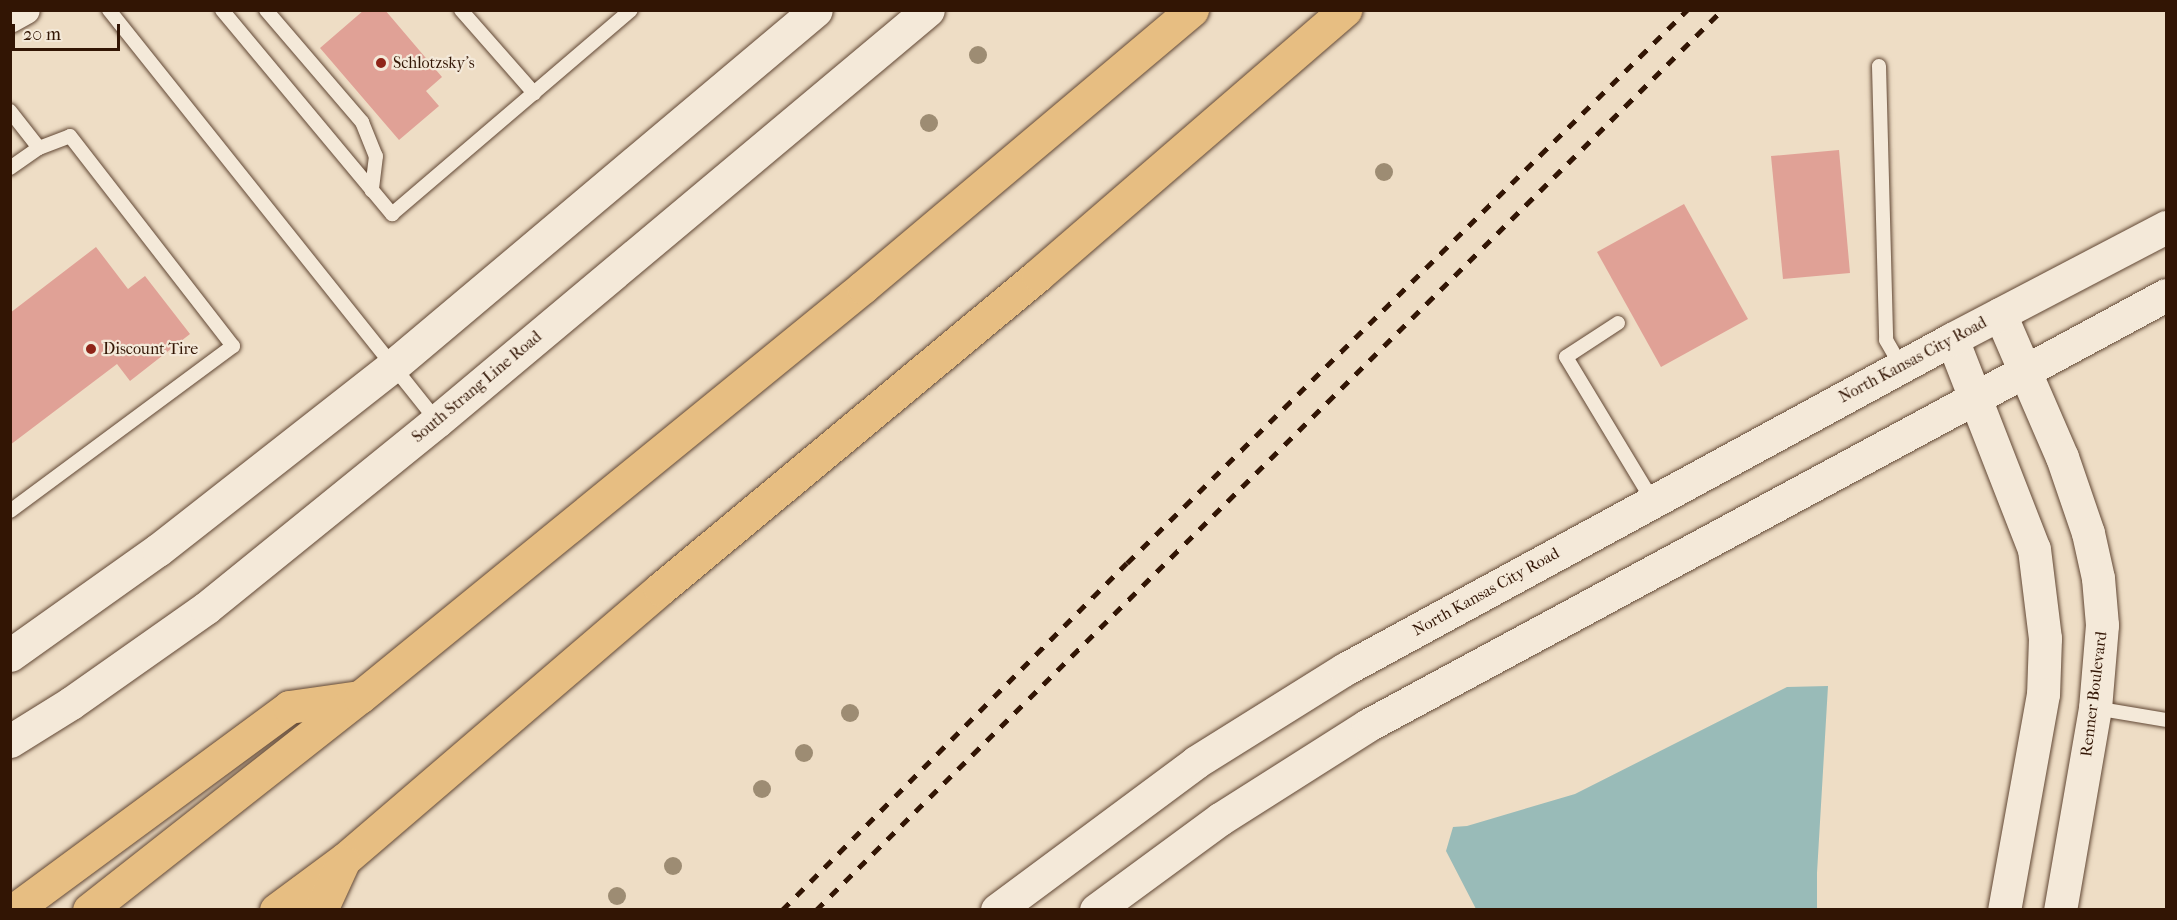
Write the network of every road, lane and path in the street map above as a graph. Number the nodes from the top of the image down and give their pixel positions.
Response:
1 (26, 10) edge
2 (109, 10) edge
3 (222, 10) edge
4 (267, 10) edge
5 (461, 10) edge
6 (631, 10) edge
7 (816, 10) edge
8 (928, 10) edge
9 (1192, 10) edge
10 (1346, 10) edge
11 (10, 19) edge
12 (1878, 66) dead end
13 (534, 93) junction
14 (10, 111) edge
15 (39, 148) junction
16 (10, 168) edge
17 (372, 191) junction
18 (2166, 227) edge
19 (2166, 295) edge
20 (2000, 314) junction
21 (1618, 323) dead end
22 (1952, 339) junction
23 (394, 365) junction
24 (1900, 366) junction
25 (2025, 370) junction
26 (1975, 397) junction
27 (437, 421) junction
28 (1653, 501) junction
29 (10, 511) edge
30 (10, 655) edge
31 (360, 697) junction
32 (2095, 708) junction
33 (2166, 720) edge
34 (10, 741) edge
35 (345, 859) junction
36 (1014, 904) edge
37 (14, 909) edge
38 (89, 909) edge
39 (276, 909) edge
40 (321, 909) edge
41 (1096, 909) edge
42 (2004, 909) edge
43 (2060, 909) edge

1 - 11 street
2 - 23 lane
3 - 17 lane
4 - 17 lane
5 - 13 lane
6 - 13 lane
7 - 23 main road
8 - 27 main road, South Strang Line Road
9 - 31 highway
10 - 35 highway
12 - 24 lane
13 - 17 lane
14 - 15 lane
15 - 16 lane
15 - 29 lane
18 - 20 main road, North Kansas City Road
19 - 25 main road
20 - 22 main road, North Kansas City Road
20 - 25 main road, Renner Boulevard
21 - 28 lane
22 - 24 main road, North Kansas City Road
22 - 26 main road
23 - 27 lane
23 - 30 main road
24 - 28 main road, North Kansas City Road
25 - 26 main road
25 - 32 main road, Renner Boulevard
26 - 41 main road
26 - 42 main road
27 - 34 main road, South Strang Line Road
28 - 36 main road, North Kansas City Road
31 - 37 highway
31 - 38 highway
32 - 33 lane
32 - 43 main road, Renner Boulevard
35 - 39 highway
35 - 40 highway

